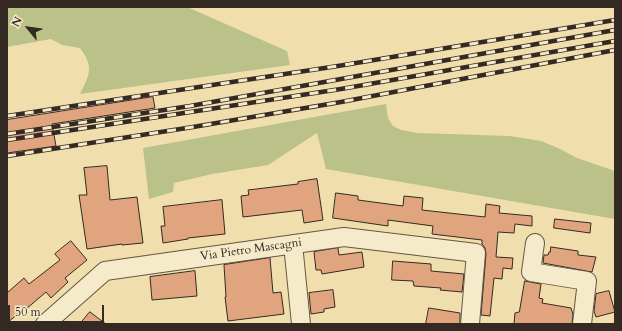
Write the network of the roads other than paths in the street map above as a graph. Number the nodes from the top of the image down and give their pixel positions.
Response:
1 (535, 243) dead end
2 (293, 244) junction
3 (45, 324) edge
4 (301, 324) edge
5 (470, 324) edge
6 (582, 324) edge

1 - 6 street
2 - 3 street, Via Pietro Mascagni
2 - 4 street
2 - 5 street, Via Pietro Mascagni

